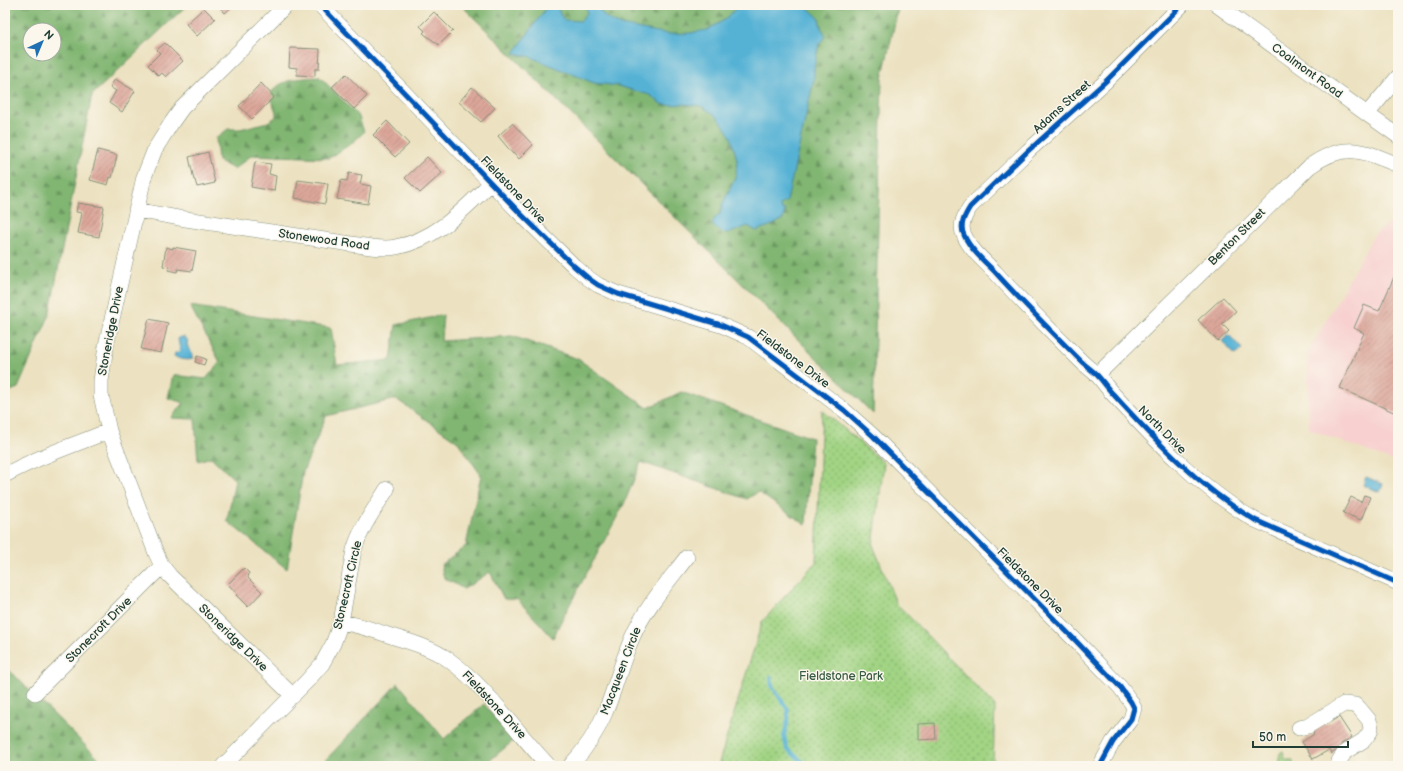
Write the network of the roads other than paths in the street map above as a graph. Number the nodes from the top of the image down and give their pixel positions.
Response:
1 (286, 5) edge
2 (320, 5) edge
3 (1182, 5) edge
4 (1217, 5) edge
5 (1398, 77) edge
6 (1367, 114) junction
7 (1398, 136) edge
8 (1398, 165) edge
9 (492, 182) junction
10 (136, 210) junction
11 (962, 228) joint
12 (1097, 375) junction
13 (109, 431) junction
14 (5, 475) edge
15 (388, 489) dead end
16 (687, 558) dead end
17 (162, 566) junction
18 (1398, 583) edge
19 (341, 622) junction
20 (36, 693) dead end
21 (293, 696) junction
22 (1299, 728) dead end
23 (1339, 761) dead end
24 (223, 766) edge
25 (550, 766) edge
26 (570, 766) edge
27 (1100, 766) edge

1 - 10 street, Stoneridge Drive
2 - 9 street, Fieldstone Drive
3 - 11 street, Adams Street
4 - 6 street, Coalmont Road
5 - 6 street
6 - 7 street, Coalmont Road
8 - 12 street, Benton Street
9 - 10 street, Stonewood Road
9 - 27 street, Fieldstone Drive
10 - 13 street, Stoneridge Drive
11 - 12 street, North Drive
12 - 18 street, North Drive
13 - 14 street
13 - 17 street, Stoneridge Drive
15 - 19 street, Stonecroft Circle
16 - 26 street, Macqueen Circle
17 - 20 street, Stonecroft Drive
17 - 21 street, Stoneridge Drive
19 - 21 street, Stonecroft Circle
19 - 25 street, Fieldstone Drive
21 - 24 street, Stonecroft Circle
22 - 23 street

